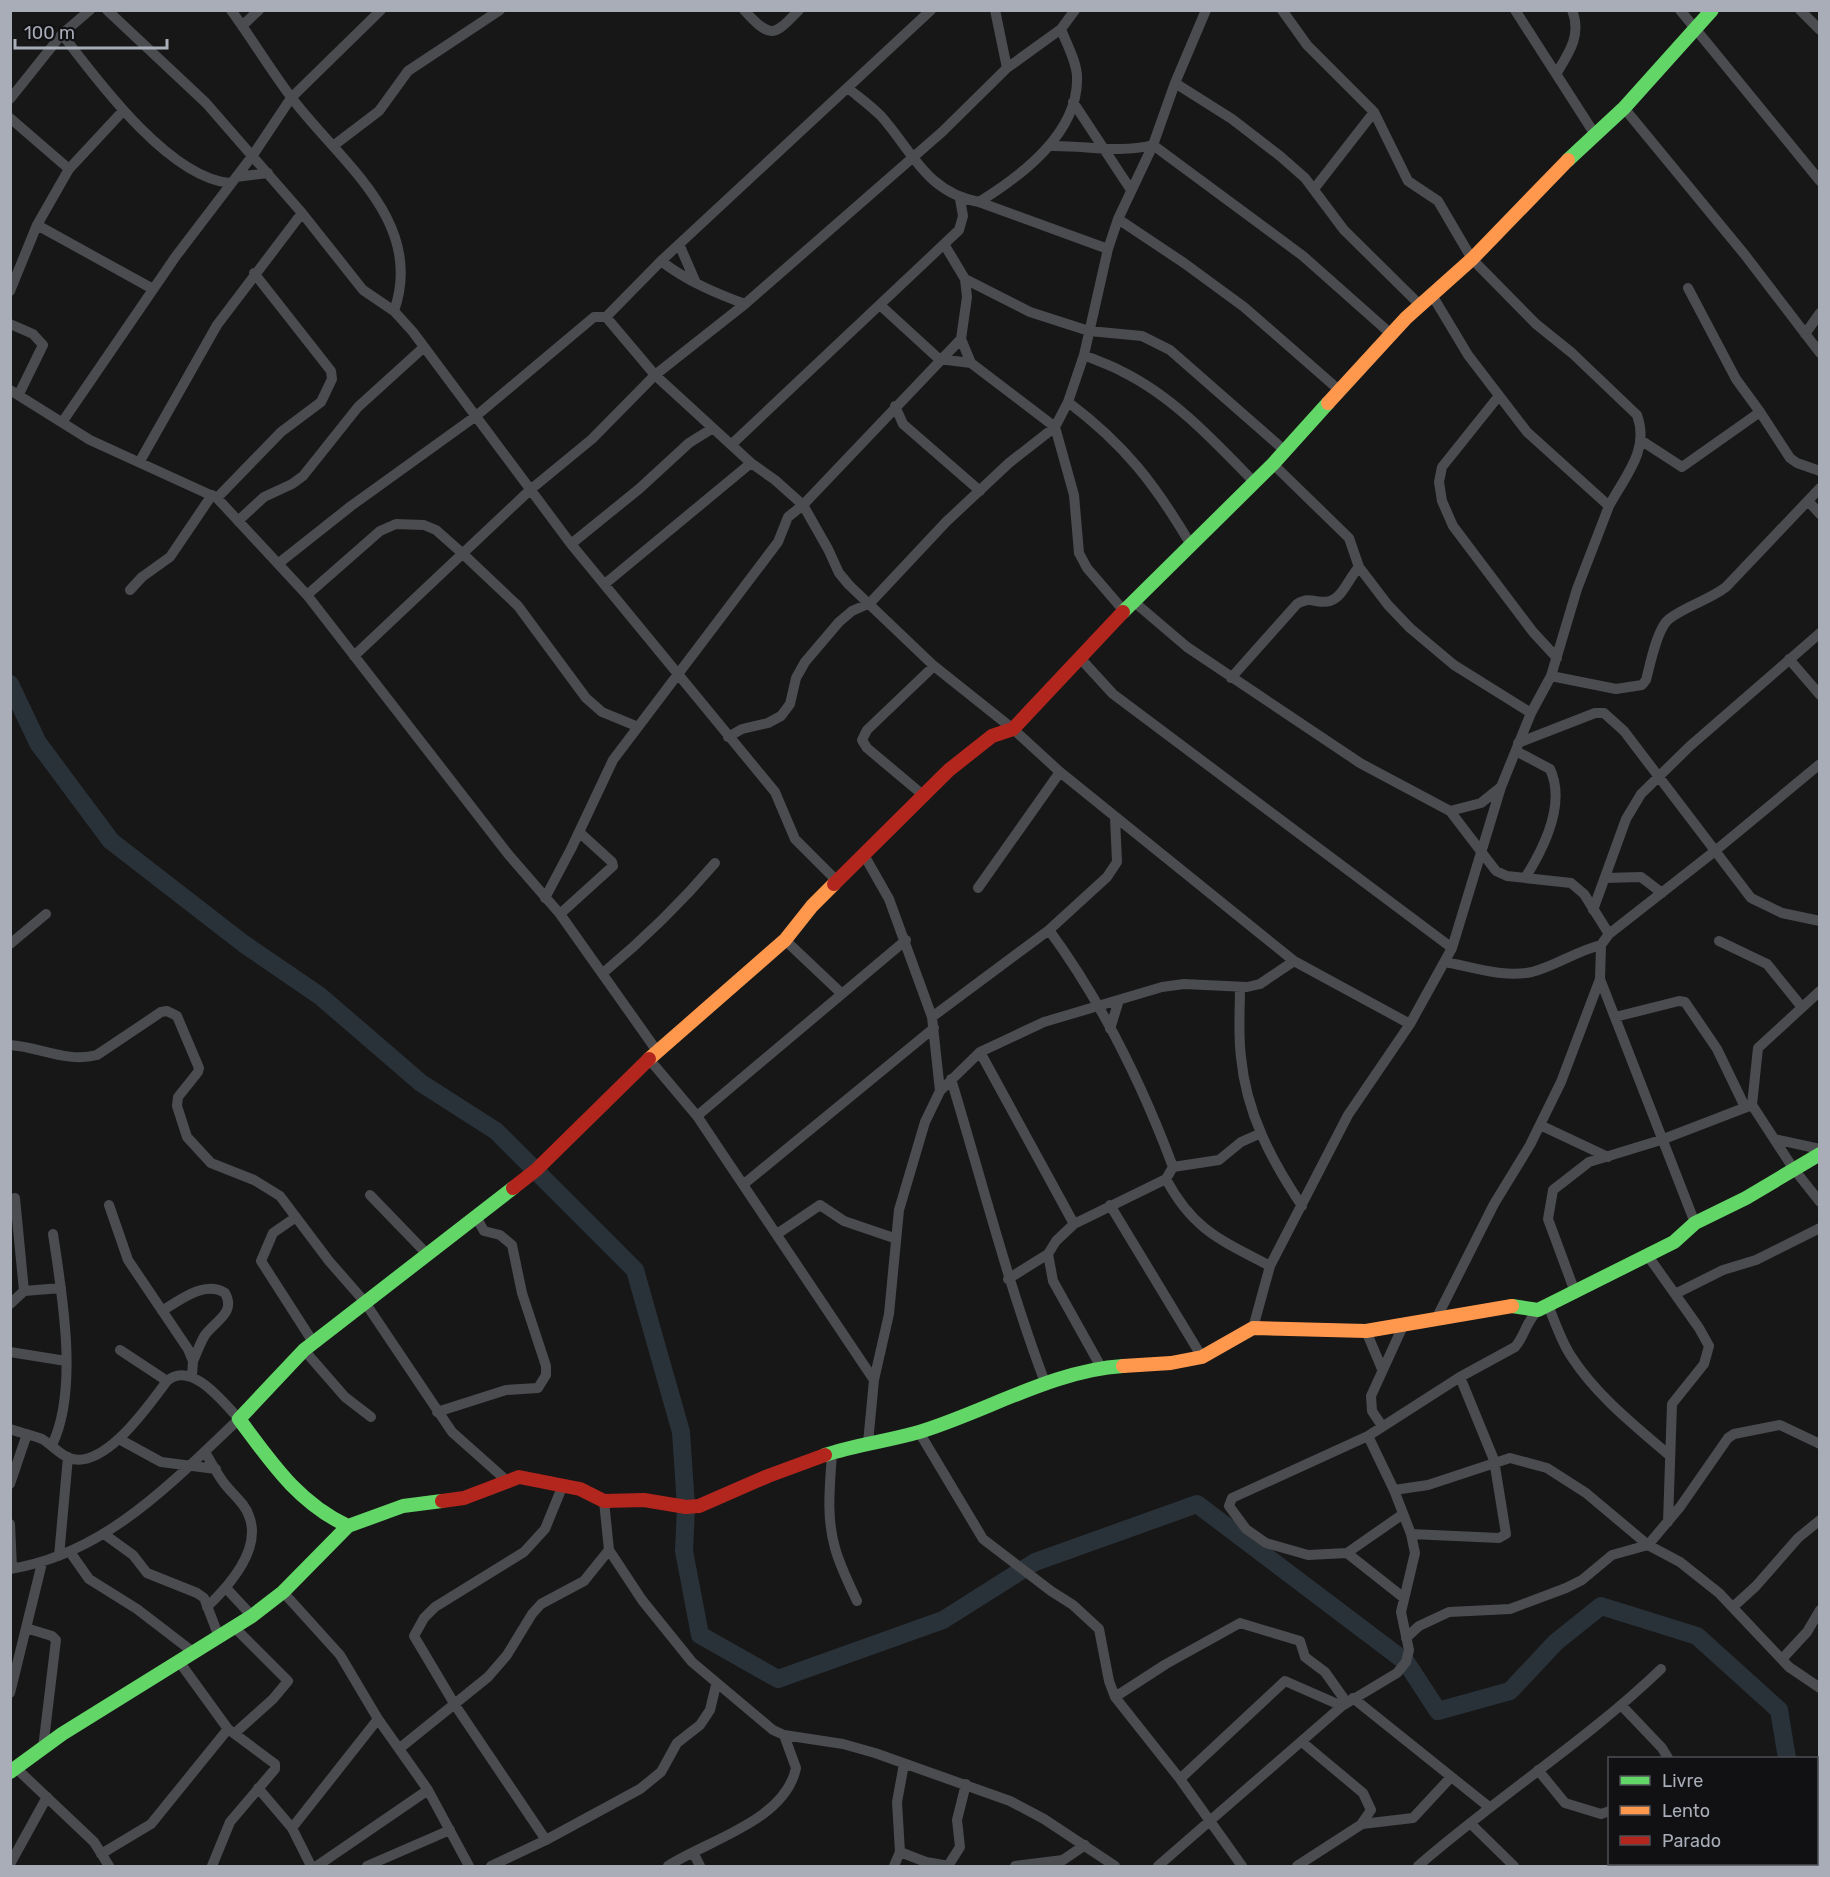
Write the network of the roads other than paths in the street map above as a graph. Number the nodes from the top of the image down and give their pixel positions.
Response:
1 (90, 10) edge
2 (106, 10) edge
3 (231, 10) edge
4 (259, 10) edge
5 (381, 10) edge
6 (500, 10) edge
7 (744, 10) edge
8 (799, 10) edge
9 (931, 10) edge
10 (994, 10) edge
11 (1075, 10) edge
12 (1206, 10) edge
13 (1282, 10) edge
14 (1515, 10) edge
15 (1572, 10) edge
16 (1680, 10) edge
17 (1712, 10) edge
18 (1800, 10) edge
19 (242, 26) junction
20 (1061, 29) junction
21 (1693, 30) junction
22 (1820, 30) edge
23 (62, 34) junction
24 (1007, 68) junction
25 (1556, 74) junction
26 (1175, 83) junction
27 (849, 88) junction
28 (291, 98) junction
29 (10, 99) edge
30 (1073, 102) junction
31 (1624, 108) junction
32 (122, 111) junction
33 (1374, 112) junction
34 (10, 118) edge
35 (1594, 133) junction
36 (1153, 145) junction
37 (333, 146) junction
38 (1050, 146) junction
39 (1104, 149) junction
40 (253, 155) junction
41 (912, 158) junction
42 (69, 169) junction
43 (268, 173) junction
44 (233, 180) junction
45 (1820, 181) edge
46 (1314, 189) junction
47 (1131, 190) junction
48 (960, 199) junction
49 (979, 202) junction
50 (302, 213) junction
51 (1118, 219) junction
52 (37, 225) junction
53 (679, 244) junction
54 (944, 244) junction
55 (1108, 249) junction
56 (1472, 259) junction
57 (661, 261) junction
58 (254, 273) junction
59 (965, 279) junction
60 (696, 283) junction
61 (1688, 288) dead end
62 (153, 289) junction
63 (10, 291) edge
64 (1432, 295) junction
65 (746, 304) junction
66 (880, 305) junction
67 (1420, 305) junction
68 (394, 311) junction
69 (1820, 313) edge
70 (606, 317) junction
71 (10, 324) edge
72 (1089, 331) junction
73 (1391, 334) junction
74 (1805, 334) junction
75 (961, 339) junction
76 (423, 348) junction
77 (1820, 353) edge
78 (1084, 355) junction
79 (939, 359) junction
80 (971, 363) junction
81 (655, 375) junction
82 (1339, 390) junction
83 (15, 392) edge
84 (1498, 397) junction
85 (1068, 402) junction
86 (895, 406) junction
87 (1760, 412) junction
88 (476, 417) junction
89 (63, 421) junction
90 (1055, 427) junction
91 (713, 429) junction
92 (1642, 441) junction
93 (732, 444) junction
94 (1284, 450) junction
95 (140, 460) junction
96 (751, 464) junction
97 (1273, 464) junction
98 (1820, 471) edge
99 (1255, 483) junction
100 (1820, 488) edge
101 (530, 490) junction
102 (980, 491) junction
103 (214, 496) junction
104 (1808, 501) junction
105 (803, 506) junction
106 (1609, 506) junction
107 (1820, 514) edge
108 (238, 521) junction
109 (571, 544) junction
110 (1191, 545) junction
111 (462, 553) junction
112 (279, 563) junction
113 (1359, 567) junction
114 (606, 583) junction
115 (130, 590) dead end
116 (307, 596) junction
117 (870, 603) junction
118 (1129, 606) junction
119 (1820, 633) edge
120 (354, 656) junction
121 (1080, 658) junction
122 (1557, 658) junction
123 (1789, 659) junction
124 (934, 666) junction
125 (1551, 676) junction
126 (679, 677) junction
127 (1231, 678) junction
128 (1820, 695) edge
129 (1531, 712) junction
130 (636, 726) junction
131 (1013, 729) junction
132 (728, 737) junction
133 (1517, 747) junction
134 (1820, 764) edge
135 (1060, 772) junction
136 (1657, 778) junction
137 (1502, 787) junction
138 (923, 795) junction
139 (1450, 811) junction
140 (1115, 818) junction
141 (579, 832) junction
142 (1715, 851) junction
143 (864, 855) junction
144 (1482, 856) junction
145 (715, 863) dead end
146 (1525, 878) junction
147 (1605, 878) junction
148 (838, 882) junction
149 (978, 888) dead end
150 (1662, 893) junction
151 (545, 897) junction
152 (1593, 910) junction
153 (46, 914) dead end
154 (560, 914) junction
155 (1820, 921) edge
156 (1048, 930) junction
157 (1609, 934) junction
158 (785, 939) junction
159 (906, 940) junction
160 (1719, 941) dead end
161 (10, 944) edge
162 (1601, 945) junction
163 (1452, 948) junction
164 (1294, 961) junction
165 (1445, 962) junction
166 (603, 973) junction
167 (1600, 979) junction
168 (1240, 987) junction
169 (1820, 991) edge
170 (841, 993) junction
171 (1119, 1000) junction
172 (1097, 1005) junction
173 (1801, 1006) junction
174 (932, 1017) junction
175 (1615, 1017) junction
176 (1410, 1024) junction
177 (934, 1028) junction
178 (1110, 1029) junction
179 (10, 1046) edge
180 (980, 1053) junction
181 (653, 1055) junction
182 (951, 1079) junction
183 (940, 1091) junction
184 (1749, 1106) junction
185 (697, 1116) junction
186 (1540, 1125) junction
187 (1259, 1134) junction
188 (1774, 1139) junction
189 (1661, 1140) junction
190 (1820, 1151) edge
191 (1608, 1157) junction
192 (1173, 1167) junction
193 (1793, 1168) junction
194 (1166, 1179) junction
195 (744, 1184) junction
196 (370, 1195) dead end
197 (15, 1198) dead end
198 (1820, 1202) edge
199 (109, 1205) dead end
200 (1110, 1206) junction
201 (1302, 1206) junction
202 (296, 1217) junction
203 (477, 1217) junction
204 (1695, 1223) junction
205 (1074, 1224) junction
206 (1820, 1228) edge
207 (54, 1234) dead end
208 (777, 1234) junction
209 (894, 1238) junction
210 (427, 1254) junction
211 (1048, 1254) junction
212 (1648, 1256) junction
213 (1270, 1266) junction
214 (1008, 1279) junction
215 (61, 1288) junction
216 (24, 1291) junction
217 (1575, 1292) junction
218 (1675, 1294) junction
219 (364, 1301) junction
220 (10, 1304) edge
221 (1543, 1308) junction
222 (162, 1311) junction
223 (1437, 1317) junction
224 (1403, 1326) junction
225 (1253, 1328) junction
226 (1366, 1331) junction
227 (308, 1346) junction
228 (120, 1350) dead end
229 (10, 1352) edge
230 (1202, 1357) junction
231 (66, 1361) junction
232 (193, 1361) junction
233 (1101, 1367) junction
234 (1382, 1369) junction
235 (192, 1376) junction
236 (1461, 1377) junction
237 (874, 1380) junction
238 (167, 1381) junction
239 (1046, 1385) junction
240 (437, 1412) junction
241 (371, 1417) dead end
242 (239, 1419) junction
243 (1382, 1426) junction
244 (10, 1429) edge
245 (919, 1432) junction
246 (27, 1434) junction
247 (1368, 1436) junction
248 (119, 1439) junction
249 (868, 1443) junction
250 (1820, 1444) edge
251 (52, 1445) junction
252 (205, 1452) junction
253 (832, 1453) junction
254 (1669, 1455) junction
255 (68, 1458) junction
256 (1494, 1461) junction
257 (190, 1465) junction
258 (216, 1469) junction
259 (12, 1470) edge
260 (506, 1480) junction
261 (10, 1484) edge
262 (562, 1485) junction
263 (1394, 1490) junction
264 (604, 1501) junction
265 (1403, 1514) junction
266 (1820, 1520) edge
267 (1668, 1522) junction
268 (10, 1524) edge
269 (348, 1526) junction
270 (104, 1534) junction
271 (1411, 1534) junction
272 (1648, 1545) junction
273 (609, 1550) junction
274 (70, 1552) junction
275 (1347, 1553) junction
276 (58, 1556) junction
277 (42, 1563) junction
278 (11, 1569) edge
279 (226, 1588) junction
280 (283, 1592) junction
281 (1404, 1598) junction
282 (857, 1601) dead end
283 (207, 1607) junction
284 (1733, 1607) junction
285 (1820, 1610) edge
286 (252, 1616) junction
287 (234, 1627) junction
288 (26, 1628) junction
289 (219, 1637) junction
290 (1406, 1638) junction
291 (193, 1652) junction
292 (1782, 1659) junction
293 (178, 1660) junction
294 (1661, 1669) dead end
295 (1329, 1677) junction
296 (716, 1685) junction
297 (1820, 1688) edge
298 (10, 1693) edge
299 (1115, 1697) junction
300 (1329, 1700) junction
301 (1347, 1702) junction
302 (455, 1704) junction
303 (1622, 1706) junction
304 (378, 1719) junction
305 (232, 1731) junction
306 (784, 1734) junction
307 (1302, 1742) junction
308 (43, 1748) junction
309 (400, 1749) junction
310 (1667, 1757) edge
311 (904, 1764) junction
312 (1538, 1770) junction
313 (12, 1771) edge
314 (1451, 1777) junction
315 (1180, 1779) junction
316 (966, 1784) junction
317 (258, 1788) junction
318 (428, 1790) junction
319 (47, 1797) junction
320 (1490, 1807) junction
321 (1608, 1812) edge
322 (1211, 1822) junction
323 (1470, 1823) junction
324 (1362, 1824) junction
325 (291, 1828) junction
326 (450, 1830) junction
327 (546, 1840) junction
328 (1085, 1845) junction
329 (693, 1852) junction
330 (900, 1852) junction
331 (101, 1854) junction
332 (10, 1864) edge
333 (1426, 1864) edge
334 (108, 1866) edge
335 (212, 1866) edge
336 (311, 1866) edge
337 (317, 1866) edge
338 (368, 1866) edge
339 (469, 1866) edge
340 (491, 1866) edge
341 (668, 1866) edge
342 (700, 1866) edge
343 (894, 1866) edge
344 (949, 1866) edge
345 (1015, 1866) edge
346 (1115, 1866) edge
347 (1158, 1866) edge
348 (1242, 1866) edge
349 (1297, 1866) edge
350 (1514, 1866) edge

1 - 23 street
2 - 40 street
3 - 19 street
4 - 19 street
5 - 28 street
6 - 37 street
7 - 8 street
9 - 27 street
10 - 24 street
11 - 20 street
12 - 26 street
13 - 33 street
14 - 25 street
15 - 25 street
16 - 21 street
17 - 21 street
18 - 22 street
19 - 28 street
20 - 24 street
20 - 30 street
21 - 31 street
21 - 45 street
23 - 29 street
23 - 32 street
24 - 41 street
25 - 35 street
26 - 36 street
26 - 46 street
27 - 41 street
27 - 53 street
28 - 37 street
28 - 40 street
30 - 38 street
30 - 39 street
31 - 35 street
31 - 74 street
32 - 42 street
32 - 44 street
33 - 46 street
33 - 56 street
34 - 42 street
35 - 56 street
36 - 39 street
36 - 47 street
36 - 73 street
37 - 68 street
38 - 39 street
38 - 49 street
39 - 47 street
40 - 43 street
40 - 44 street
41 - 48 street
41 - 65 street
42 - 52 street
43 - 44 street
43 - 50 street
44 - 62 street
46 - 67 street
47 - 51 street
48 - 49 street
48 - 54 street
49 - 55 street
50 - 58 street
50 - 68 street
51 - 55 street
51 - 82 street
52 - 62 street
52 - 63 street
53 - 57 street
53 - 60 street
54 - 59 street
54 - 66 street
55 - 72 street
56 - 64 street
56 - 92 street
57 - 60 street
57 - 70 street
58 - 95 street
58 - 103 street
59 - 72 street
59 - 75 street
60 - 65 street
61 - 87 street
62 - 89 street
64 - 67 street
64 - 84 street
65 - 81 street
66 - 79 street
66 - 93 street
67 - 73 street
68 - 76 street
69 - 74 street
70 - 81 street
70 - 88 street
71 - 83 street
72 - 78 street
72 - 94 street
73 - 82 street
74 - 77 street
75 - 79 street
75 - 80 street
76 - 88 street
76 - 108 street
78 - 85 street
78 - 99 street
79 - 80 street
79 - 86 street
80 - 90 street
81 - 91 street
81 - 101 street
82 - 94 street
83 - 89 street
84 - 106 street
84 - 122 street
85 - 90 street
85 - 110 street
86 - 102 street
86 - 105 street
87 - 92 street
87 - 98 street
88 - 101 street
88 - 112 street
89 - 95 street
90 - 102 street
90 - 118 street
91 - 93 street
91 - 109 street
92 - 106 street
93 - 96 street
94 - 97 street
95 - 103 street
96 - 105 street
96 - 114 street
97 - 99 street
97 - 113 street
99 - 110 street
100 - 104 street
101 - 109 street
101 - 111 street
102 - 117 street
103 - 108 street
103 - 115 street
104 - 107 street
104 - 125 street
105 - 117 street
105 - 126 street
106 - 122 street
108 - 112 street
109 - 114 street
110 - 118 street
111 - 116 street
111 - 120 street
111 - 130 street
112 - 116 street
113 - 127 street
113 - 129 street
114 - 126 street
116 - 120 street
117 - 124 street
117 - 132 street
118 - 121 street
118 - 127 street
119 - 123 street
120 - 151 street
121 - 131 street
121 - 163 street
122 - 125 street
123 - 128 street
123 - 136 street
124 - 131 street
124 - 138 street
125 - 129 street
126 - 130 street
126 - 132 street
127 - 139 street
129 - 133 street
130 - 141 street
131 - 135 street
131 - 138 street
132 - 148 street
133 - 136 street
133 - 137 street
133 - 146 street
134 - 142 street
135 - 140 street
135 - 149 street
136 - 142 street
136 - 147 street
137 - 139 street
137 - 144 street
138 - 143 street
139 - 144 street
140 - 156 street
140 - 164 street
141 - 151 street
141 - 154 street
142 - 150 street
142 - 155 street
143 - 148 street
143 - 159 street
144 - 146 street
144 - 163 street
145 - 166 street
146 - 152 street
147 - 150 street
147 - 152 street
148 - 158 street
150 - 157 street
151 - 154 street
152 - 157 street
153 - 161 street
154 - 166 street
156 - 172 street
156 - 174 street
157 - 162 street
158 - 170 street
158 - 181 street
159 - 170 street
159 - 174 street
160 - 173 street
162 - 165 street
162 - 167 street
163 - 165 street
164 - 168 street
164 - 176 street
165 - 176 street
166 - 181 street
167 - 175 street
167 - 186 street
168 - 171 street
168 - 187 street
169 - 173 street
170 - 185 street
171 - 172 street
171 - 178 street
172 - 178 street
172 - 180 street
173 - 184 street
174 - 177 street
175 - 184 street
175 - 189 street
176 - 201 street
177 - 183 street
177 - 195 street
178 - 192 street
179 - 202 street
180 - 182 street
180 - 205 street
181 - 185 street
181 - 203 street
182 - 183 street
182 - 214 street
183 - 209 street
184 - 188 street
184 - 189 street
185 - 195 street
186 - 191 street
186 - 223 street
187 - 192 street
187 - 201 street
188 - 190 street
188 - 193 street
189 - 191 street
189 - 204 street
190 - 193 street
191 - 217 street
192 - 194 street
193 - 198 street
193 - 204 street
194 - 200 street
194 - 213 street
195 - 208 street
196 - 210 street
197 - 216 street
199 - 222 street
200 - 205 street
200 - 230 street
201 - 213 street
202 - 219 street
202 - 227 street
203 - 210 street
203 - 240 street
204 - 212 street
205 - 211 street
206 - 218 street
207 - 215 street
208 - 209 street
208 - 237 street
209 - 237 street
210 - 219 street
211 - 214 street
211 - 233 street
212 - 217 street
212 - 218 street
213 - 225 street
214 - 239 street
215 - 216 street
215 - 231 street
216 - 220 street
217 - 221 street
218 - 254 street
219 - 227 street
219 - 240 street
221 - 223 street
221 - 236 street
221 - 254 street
222 - 232 street
222 - 232 street
223 - 224 street
224 - 226 street
224 - 234 street
225 - 226 street
225 - 230 street
226 - 234 street
227 - 241 street
227 - 242 street
228 - 238 street
229 - 231 street
230 - 233 street
231 - 251 street
232 - 235 street
233 - 239 street
234 - 243 street
235 - 238 street
235 - 242 street
236 - 243 street
236 - 256 street
237 - 249 street
238 - 248 street
239 - 245 street
240 - 260 street
242 - 252 street
242 - 269 street
243 - 247 street
244 - 246 street
245 - 249 street
245 - 299 street
246 - 251 street
246 - 259 street
247 - 263 street
247 - 275 street
248 - 255 street
248 - 257 street
249 - 253 street
250 - 267 street
251 - 255 street
252 - 257 street
252 - 258 street
253 - 264 street
253 - 282 street
254 - 267 street
255 - 276 street
256 - 263 street
256 - 271 street
256 - 272 street
257 - 258 street
257 - 270 street
258 - 279 street
259 - 261 street
260 - 262 street
260 - 269 street
262 - 264 street
262 - 302 street
263 - 265 street
264 - 273 street
265 - 271 street
265 - 275 street
266 - 284 street
267 - 272 street
268 - 278 street
269 - 280 street
270 - 274 street
270 - 283 street
271 - 281 street
272 - 284 street
272 - 290 street
273 - 296 street
273 - 302 street
274 - 276 street
274 - 291 street
275 - 281 street
276 - 277 street
277 - 278 street
277 - 288 street
279 - 283 street
279 - 286 street
280 - 286 street
280 - 304 street
281 - 290 street
283 - 289 street
284 - 292 street
285 - 292 street
286 - 287 street
287 - 289 street
287 - 305 street
288 - 298 street
288 - 308 street
289 - 291 street
290 - 301 street
291 - 293 street
292 - 297 street
293 - 305 street
293 - 308 street
294 - 303 street
295 - 299 street
295 - 300 street
295 - 301 street
296 - 306 street
296 - 327 street
299 - 315 street
300 - 301 street
300 - 315 street
301 - 307 street
301 - 314 street
302 - 309 street
302 - 327 street
303 - 310 street
303 - 312 street
304 - 309 street
304 - 325 street
305 - 317 street
305 - 331 street
306 - 311 street
306 - 329 street
307 - 322 street
307 - 324 street
308 - 313 street
309 - 318 street
311 - 316 street
311 - 330 street
312 - 320 street
312 - 321 street
313 - 319 street
314 - 320 street
314 - 324 street
315 - 322 street
316 - 328 street
316 - 344 street
317 - 325 street
317 - 335 street
318 - 326 street
318 - 337 street
319 - 331 street
319 - 332 street
320 - 323 street
322 - 347 street
322 - 348 street
323 - 333 street
323 - 350 street
324 - 349 street
325 - 336 street
326 - 338 street
326 - 339 street
327 - 340 street
328 - 345 street
328 - 346 street
329 - 341 street
329 - 342 street
330 - 343 street
330 - 344 street
331 - 334 street

